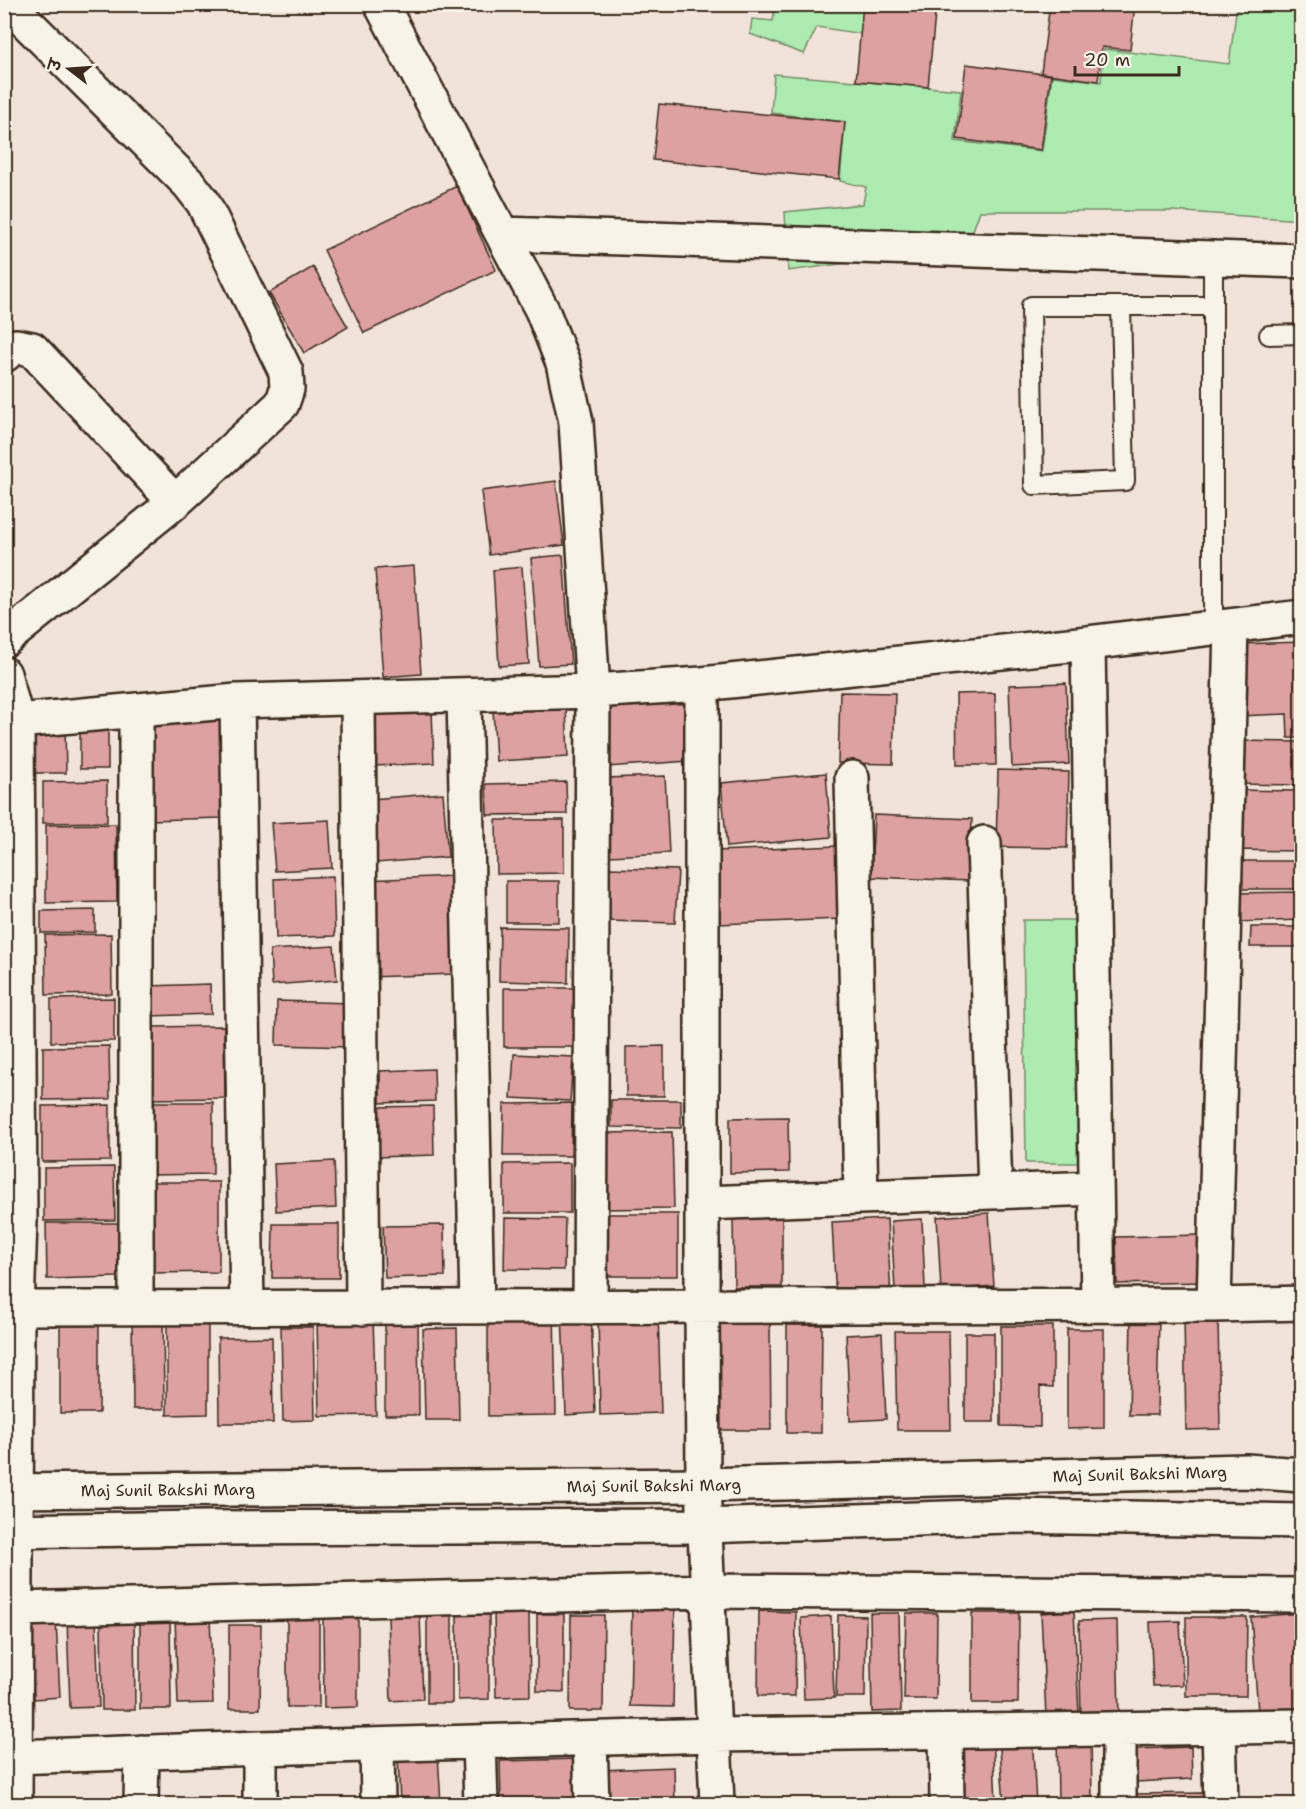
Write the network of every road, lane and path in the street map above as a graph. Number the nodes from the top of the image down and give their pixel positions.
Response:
1 (8, 4) edge
2 (381, 4) edge
3 (502, 234) junction
4 (1213, 258) junction
5 (1302, 261) edge
6 (1121, 306) junction
7 (1213, 306) junction
8 (1302, 334) edge
9 (1269, 335) dead end
10 (4, 355) edge
11 (175, 502) junction
12 (1302, 617) edge
13 (1222, 627) junction
14 (4, 640) edge
15 (1088, 643) junction
16 (4, 674) edge
17 (702, 684) junction
18 (593, 691) junction
19 (464, 694) junction
20 (358, 698) junction
21 (237, 701) junction
22 (136, 710) junction
23 (11, 726) edge
24 (852, 778) dead end
25 (984, 843) dead end
26 (1096, 1188) junction
27 (995, 1191) junction
28 (861, 1197) junction
29 (703, 1203) junction
30 (1302, 1303) edge
31 (1098, 1305) junction
32 (1214, 1305) junction
33 (477, 1307) junction
34 (590, 1307) junction
35 (702, 1307) junction
36 (136, 1308) junction
37 (247, 1308) junction
38 (363, 1308) junction
39 (11, 1310) edge
40 (1302, 1475) edge
41 (703, 1485) junction
42 (10, 1491) edge
43 (1302, 1521) edge
44 (705, 1526) junction
45 (10, 1531) edge
46 (708, 1591) junction
47 (1302, 1595) edge
48 (16, 1609) junction
49 (10, 1708) edge
50 (1302, 1726) edge
51 (1219, 1728) junction
52 (1119, 1729) junction
53 (946, 1732) junction
54 (715, 1735) junction
55 (590, 1739) junction
56 (479, 1742) junction
57 (377, 1744) junction
58 (260, 1748) junction
59 (142, 1752) junction
60 (15, 1757) junction
61 (15, 1804) edge
62 (141, 1804) edge
63 (260, 1804) edge
64 (378, 1804) edge
65 (481, 1804) edge
66 (591, 1804) edge
67 (717, 1804) edge
68 (947, 1804) edge
69 (1119, 1804) edge
70 (1221, 1804) edge

1 - 11 street
2 - 3 street
3 - 4 street
3 - 18 street
4 - 5 street
4 - 7 lane
6 - 6 lane
6 - 7 lane
7 - 13 lane
8 - 9 lane
10 - 11 street
11 - 14 street
12 - 13 street
13 - 15 street
13 - 32 street
15 - 17 street
15 - 26 street
16 - 23 street
17 - 18 street
17 - 29 street
18 - 19 street
18 - 34 street
19 - 20 street
19 - 33 street
20 - 21 street
20 - 38 street
21 - 22 street
21 - 37 street
22 - 23 street
22 - 36 street
23 - 39 street
24 - 28 street
25 - 27 street
26 - 27 street
26 - 31 street
27 - 28 street
28 - 29 street
29 - 35 street
30 - 32 street
31 - 32 street
31 - 35 street
33 - 34 street
33 - 38 street
34 - 35 street
35 - 41 street
36 - 37 street
36 - 39 street
37 - 38 street
39 - 42 street
40 - 41 street, Maj Sunil Bakshi Marg
41 - 42 street, Maj Sunil Bakshi Marg
41 - 44 street
42 - 45 street
43 - 44 street
44 - 45 street
44 - 46 street
45 - 48 street
46 - 47 street
46 - 48 street
46 - 54 street
48 - 49 street
49 - 60 street
50 - 51 street
51 - 52 street
51 - 70 street
52 - 53 street
52 - 69 street
53 - 54 street
53 - 68 street
54 - 55 street
54 - 67 street
55 - 56 street
55 - 66 street
56 - 57 street
56 - 65 street
57 - 58 street
57 - 64 street
58 - 59 street
58 - 63 street
59 - 60 street
59 - 62 street
60 - 61 street

